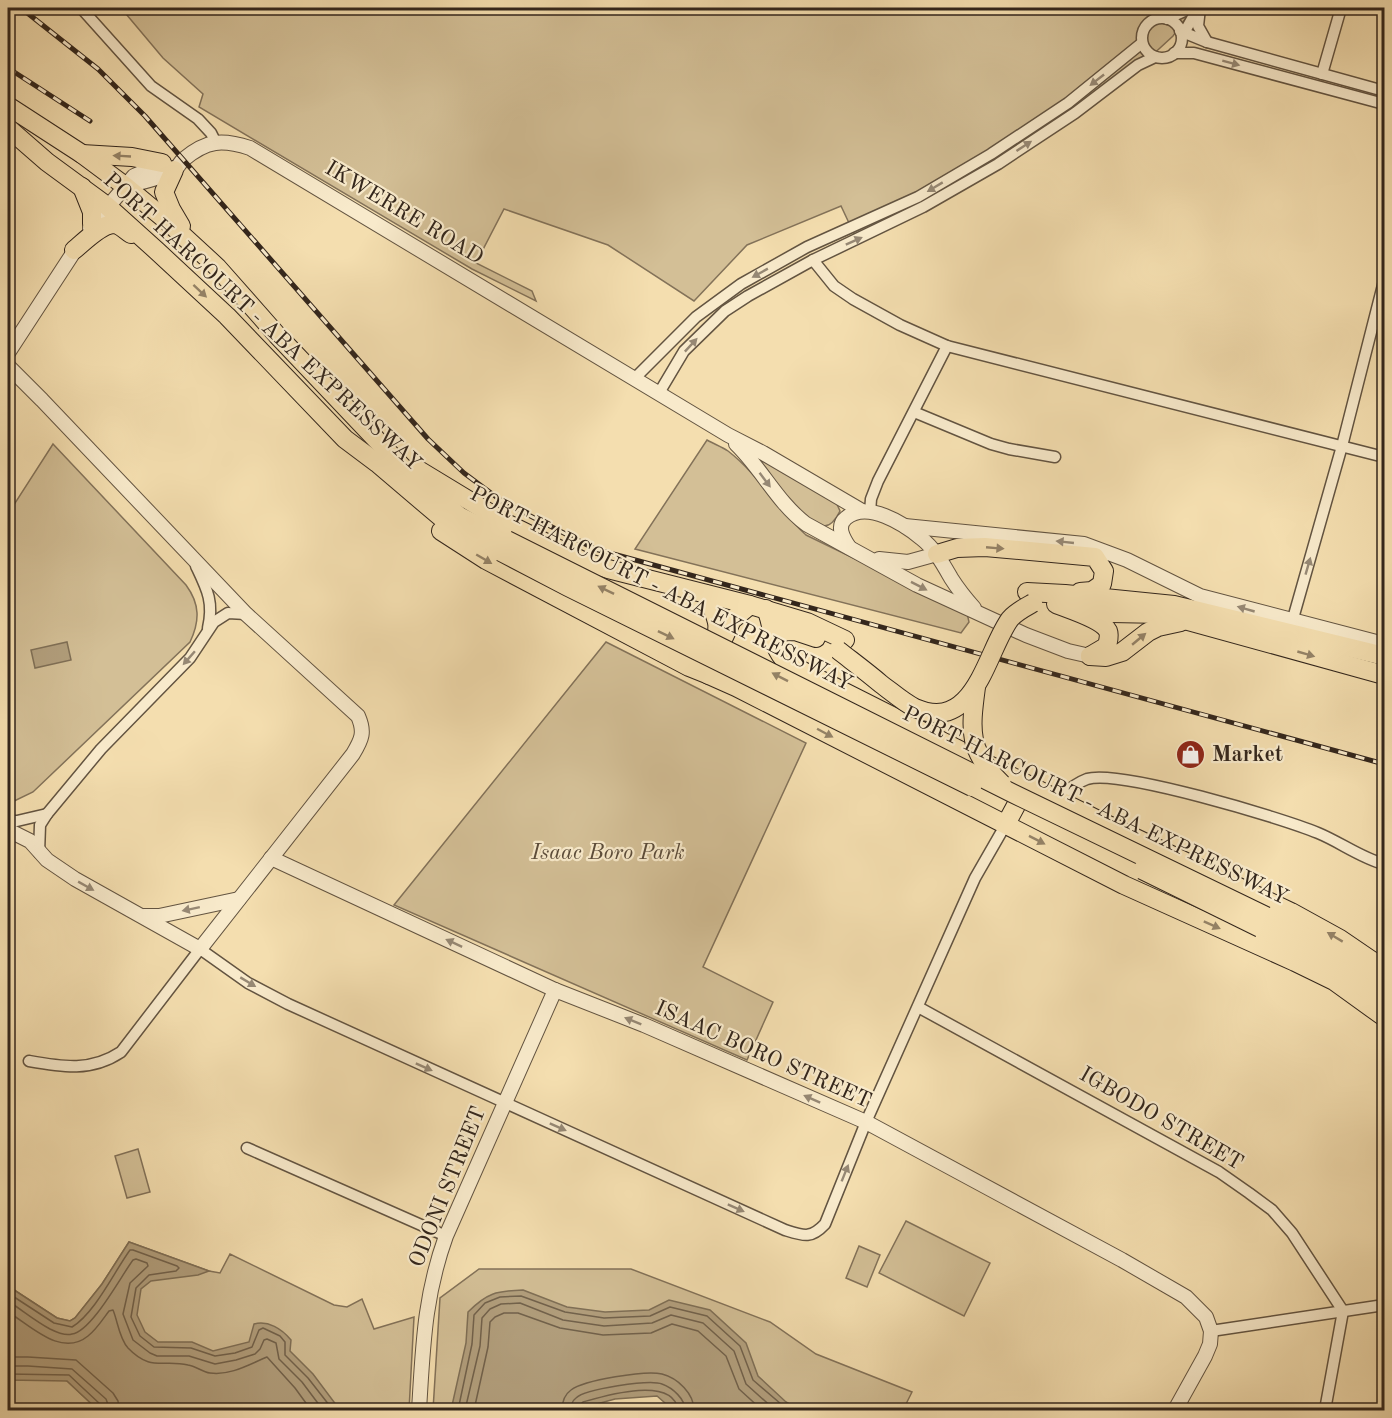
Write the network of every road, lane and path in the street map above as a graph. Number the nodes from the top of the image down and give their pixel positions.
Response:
1 (81, 8) edge
2 (1191, 8) edge
3 (1199, 8) edge
4 (1341, 8) edge
5 (1167, 19) junction
6 (1182, 32) junction
7 (1207, 42) junction
8 (1142, 43) junction
9 (1174, 53) junction
10 (1155, 57) junction
11 (1322, 74) junction
12 (1384, 91) edge
13 (1384, 104) edge
14 (8, 106) edge
15 (8, 123) edge
16 (8, 128) edge
17 (215, 141) junction
18 (82, 154) junction
19 (173, 164) junction
20 (81, 186) junction
21 (125, 186) junction
22 (107, 206) junction
23 (92, 225) junction
24 (192, 243) junction
25 (75, 250) junction
26 (157, 251) junction
27 (813, 260) junction
28 (217, 267) junction
29 (1384, 281) edge
30 (947, 346) junction
31 (8, 353) edge
32 (8, 366) edge
33 (635, 378) junction
34 (659, 393) junction
35 (914, 412) junction
36 (728, 435) junction
37 (345, 439) junction
38 (376, 441) junction
39 (1342, 446) junction
40 (1054, 457) dead end
41 (1384, 457) edge
42 (878, 481) junction
43 (845, 502) junction
44 (866, 511) junction
45 (904, 526) junction
46 (504, 546) junction
47 (849, 547) junction
48 (937, 554) junction
49 (868, 557) junction
50 (193, 560) junction
51 (705, 594) junction
52 (1030, 598) junction
53 (1060, 599) junction
54 (758, 607) junction
55 (977, 612) junction
56 (246, 614) junction
57 (1189, 621) junction
58 (1292, 622) junction
59 (207, 632) junction
60 (771, 632) junction
61 (841, 645) junction
62 (1384, 648) edge
63 (1090, 656) junction
64 (689, 667) junction
65 (709, 675) junction
66 (1384, 675) edge
67 (736, 687) junction
68 (976, 687) junction
69 (1020, 789) junction
70 (1056, 799) junction
71 (47, 814) junction
72 (8, 821) edge
73 (1006, 824) junction
74 (8, 830) edge
75 (8, 837) edge
76 (39, 853) junction
77 (271, 858) junction
78 (1384, 864) edge
79 (239, 899) junction
80 (142, 916) junction
81 (1263, 922) junction
82 (200, 949) junction
83 (1384, 969) edge
84 (1384, 986) edge
85 (555, 990) junction
86 (1384, 1002) edge
87 (918, 1007) junction
88 (1384, 1017) edge
89 (29, 1061) dead end
90 (505, 1103) junction
91 (866, 1122) junction
92 (248, 1148) dead end
93 (446, 1236) junction
94 (1384, 1305) edge
95 (1343, 1311) junction
96 (1211, 1331) junction
97 (419, 1410) edge
98 (1175, 1410) edge
99 (1324, 1410) edge

1 - 17 street
2 - 5 street
3 - 6 street
3 - 7 street
4 - 11 street
5 - 6 street
5 - 8 street
6 - 7 street
6 - 9 street
7 - 11 street
8 - 10 street
8 -> 33 street
9 - 10 street
9 -> 13 street
27 -> 10 street
11 - 12 street
14 - 18 main road, PORT HARCOURT - ABA EXPRESSWAY
15 - 21 main road
16 - 20 main road, PORT HARCOURT - ABA EXPRESSWAY
17 - 19 street
17 - 33 street, IKWERRE ROAD
19 -> 18 main road
18 - 21 main road, PORT HARCOURT - ABA EXPRESSWAY
19 - 21 street
19 - 24 main road
20 - 22 main road, PORT HARCOURT - ABA EXPRESSWAY
20 - 23 main road
21 - 22 street
21 - 24 main road, PORT HARCOURT - ABA EXPRESSWAY
22 - 23 street
22 - 26 main road, PORT HARCOURT - ABA EXPRESSWAY
22 - 28 main road
23 - 25 street
24 - 28 main road, PORT HARCOURT - ABA EXPRESSWAY
25 - 26 main road
25 - 31 street
26 -> 37 main road, PORT HARCOURT - ABA EXPRESSWAY
27 - 30 street
34 -> 27 street
28 - 38 main road, PORT HARCOURT - ABA EXPRESSWAY
29 - 39 street
30 - 35 street
30 - 39 street
32 - 50 street
33 - 34 street, IKWERRE ROAD
34 - 36 street, IKWERRE ROAD
35 - 40 street
35 - 42 street
36 - 43 street, IKWERRE ROAD
36 -> 47 street, IKWERRE ROAD
37 - 46 main road, PORT HARCOURT - ABA EXPRESSWAY
37 -> 64 main road
38 - 46 main road, PORT HARCOURT - ABA EXPRESSWAY
38 - 51 main road
39 - 41 street
58 -> 39 street
42 - 43 street
42 - 44 street
43 - 44 street, IKWERRE ROAD
44 - 45 street, IKWERRE ROAD
44 - 47 street
45 - 48 street, IKWERRE ROAD
58 -> 45 street, IKWERRE ROAD
69 -> 46 main road, PORT HARCOURT - ABA EXPRESSWAY, bridge
46 -> 81 main road, PORT HARCOURT - ABA EXPRESSWAY, bridge
47 - 49 street, IKWERRE ROAD
48 - 49 street
48 -> 53 main road
48 - 55 street, IKWERRE ROAD
49 -> 55 street, IKWERRE ROAD
50 - 56 street
50 - 59 street
51 - 54 main road
51 - 64 main road
52 - 53 main road
52 - 61 main road
52 - 68 main road, bridge
53 - 57 main road
53 - 62 main road
53 - 63 main road
54 - 60 main road
54 - 61 main road
54 - 65 main road
55 - 63 street, IKWERRE ROAD
56 - 59 street
56 - 77 street
63 -> 57 main road
57 -> 66 main road
58 - 62 street, IKWERRE ROAD
59 -> 71 street
60 - 61 main road
60 - 67 main road
60 - 69 main road
61 - 68 main road, bridge
64 - 65 main road
65 - 67 main road
67 -> 73 main road
68 - 69 main road, bridge
69 - 70 main road
69 - 73 main road
69 - 81 main road, PORT HARCOURT - ABA EXPRESSWAY, bridge
70 - 78 street
83 -> 70 main road
71 - 72 street
71 - 76 street
73 - 87 street
73 -> 88 main road
74 - 76 street
75 - 76 street
76 -> 80 street
77 - 79 street
85 -> 77 street, ISAAC BORO STREET
79 -> 80 street
79 - 82 street
80 - 82 street
81 - 84 main road, PORT HARCOURT - ABA EXPRESSWAY
81 - 86 main road, PORT HARCOURT - ABA EXPRESSWAY
82 - 89 street
82 -> 90 street
85 - 90 street, ODONI STREET
91 -> 85 street, ISAAC BORO STREET
87 - 91 street
87 - 95 street, IGBODO STREET
90 -> 91 street
90 - 93 street, ODONI STREET
91 - 96 street, ISAAC BORO STREET
92 - 93 street
93 - 97 street, ODONI STREET
94 - 95 street
95 - 96 street
95 - 99 street
96 - 98 street

